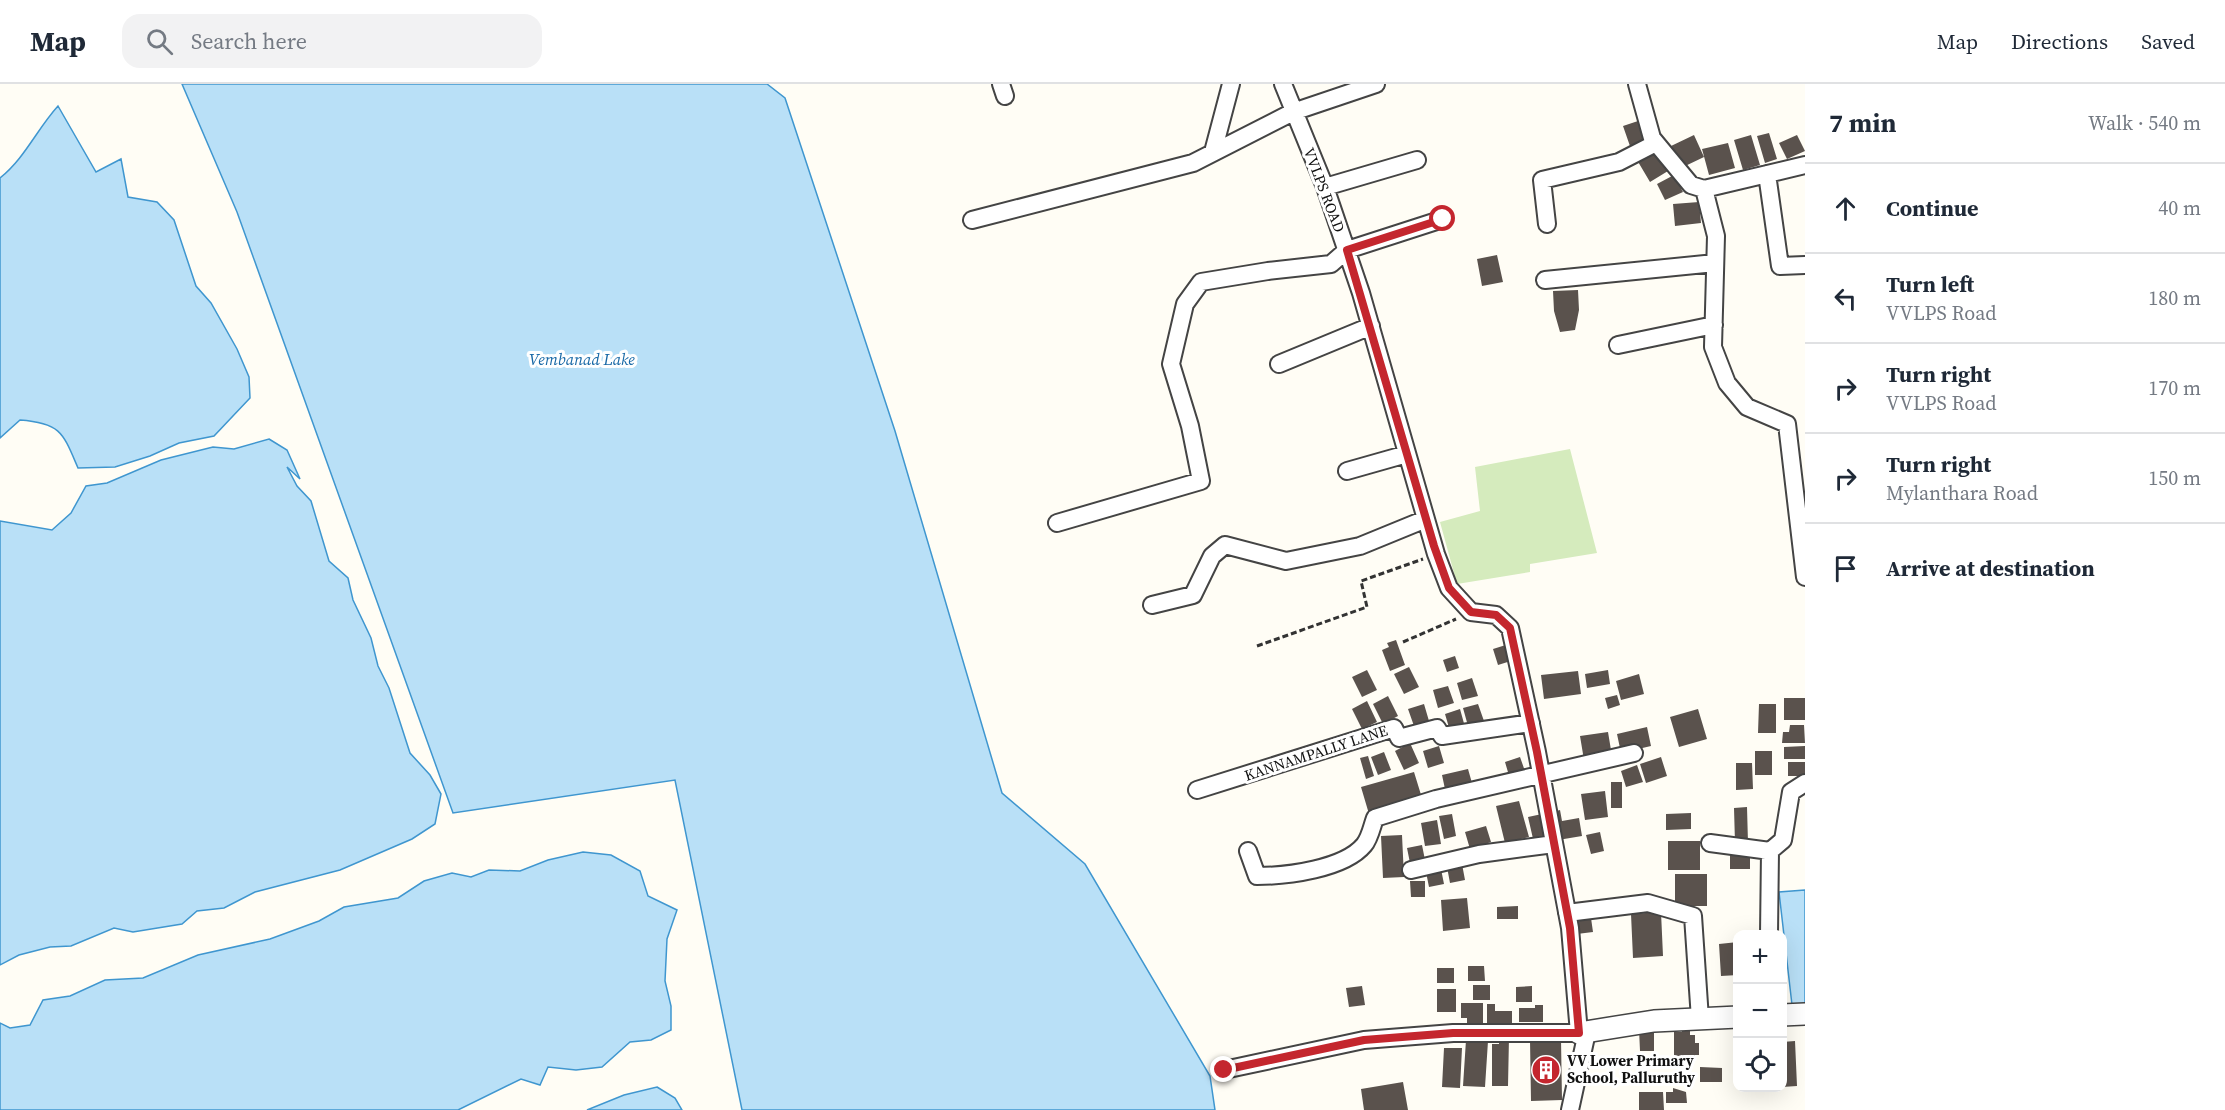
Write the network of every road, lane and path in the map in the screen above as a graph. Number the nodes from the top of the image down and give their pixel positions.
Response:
1 (1231, 84) edge
2 (1283, 84) edge
3 (1376, 84) edge
4 (1637, 84) edge
5 (1293, 112) junction
6 (1656, 143) junction
7 (1213, 152) junction
8 (1417, 160) dead end
9 (1805, 165) edge
10 (1767, 174) junction
11 (1325, 187) junction
12 (1704, 189) junction
13 (1443, 219) dead end
14 (972, 220) dead end
15 (1547, 224) dead end
16 (1347, 250) junction
17 (1715, 264) junction
18 (1805, 265) edge
19 (1545, 280) dead end
20 (1714, 325) junction
21 (1371, 326) junction
22 (1618, 345) dead end
23 (1279, 364) dead end
24 (1407, 454) junction
25 (1347, 471) dead end
26 (1426, 519) junction
27 (1057, 523) dead end
28 (1436, 554) junction
29 (1805, 577) edge
30 (1152, 605) dead end
31 (1471, 612) junction
32 (1403, 642) dead end
33 (1257, 646) dead end
34 (1531, 723) junction
35 (1634, 753) dead end
36 (1542, 777) junction
37 (1805, 783) edge
38 (1197, 790) dead end
39 (1710, 843) dead end
40 (1554, 844) junction
41 (1248, 851) dead end
42 (1770, 851) junction
43 (1411, 870) dead end
44 (1567, 913) junction
45 (1768, 930) edge
46 (1805, 1014) edge
47 (1787, 1015) edge
48 (1733, 1017) edge
49 (1700, 1019) junction
50 (1583, 1032) junction
51 (1224, 1070) dead end
52 (1570, 1110) edge

1 - 7 street
2 - 5 street, VVLPS ROAD
3 - 5 street
4 - 6 street
5 - 7 street
5 - 11 street, VVLPS ROAD
6 - 12 street
6 - 15 street
7 - 14 street
8 - 11 street
9 - 10 street
10 - 12 street
10 - 18 street
11 - 16 street, VVLPS ROAD
12 - 17 street
13 - 16 street
16 - 21 street, VVLPS ROAD
16 - 27 street
17 - 19 street
17 - 20 street
20 - 22 street
20 - 29 street
21 - 23 street
21 - 24 street, VVLPS ROAD
24 - 25 street
24 - 26 street, VVLPS ROAD
26 - 28 street, VVLPS ROAD
26 - 30 street
28 - 31 street, VVLPS ROAD
28 - 33 path
31 - 32 path
31 - 34 street
34 - 36 street
34 - 38 street, KANNAMPALLY LANE
35 - 36 street
36 - 40 street
36 - 41 street
37 - 42 street
39 - 42 street
40 - 43 street
40 - 44 street
42 - 45 street
44 - 49 street
44 - 50 street
46 - 47 street
48 - 49 street
49 - 50 street
50 - 51 street
50 - 52 street

